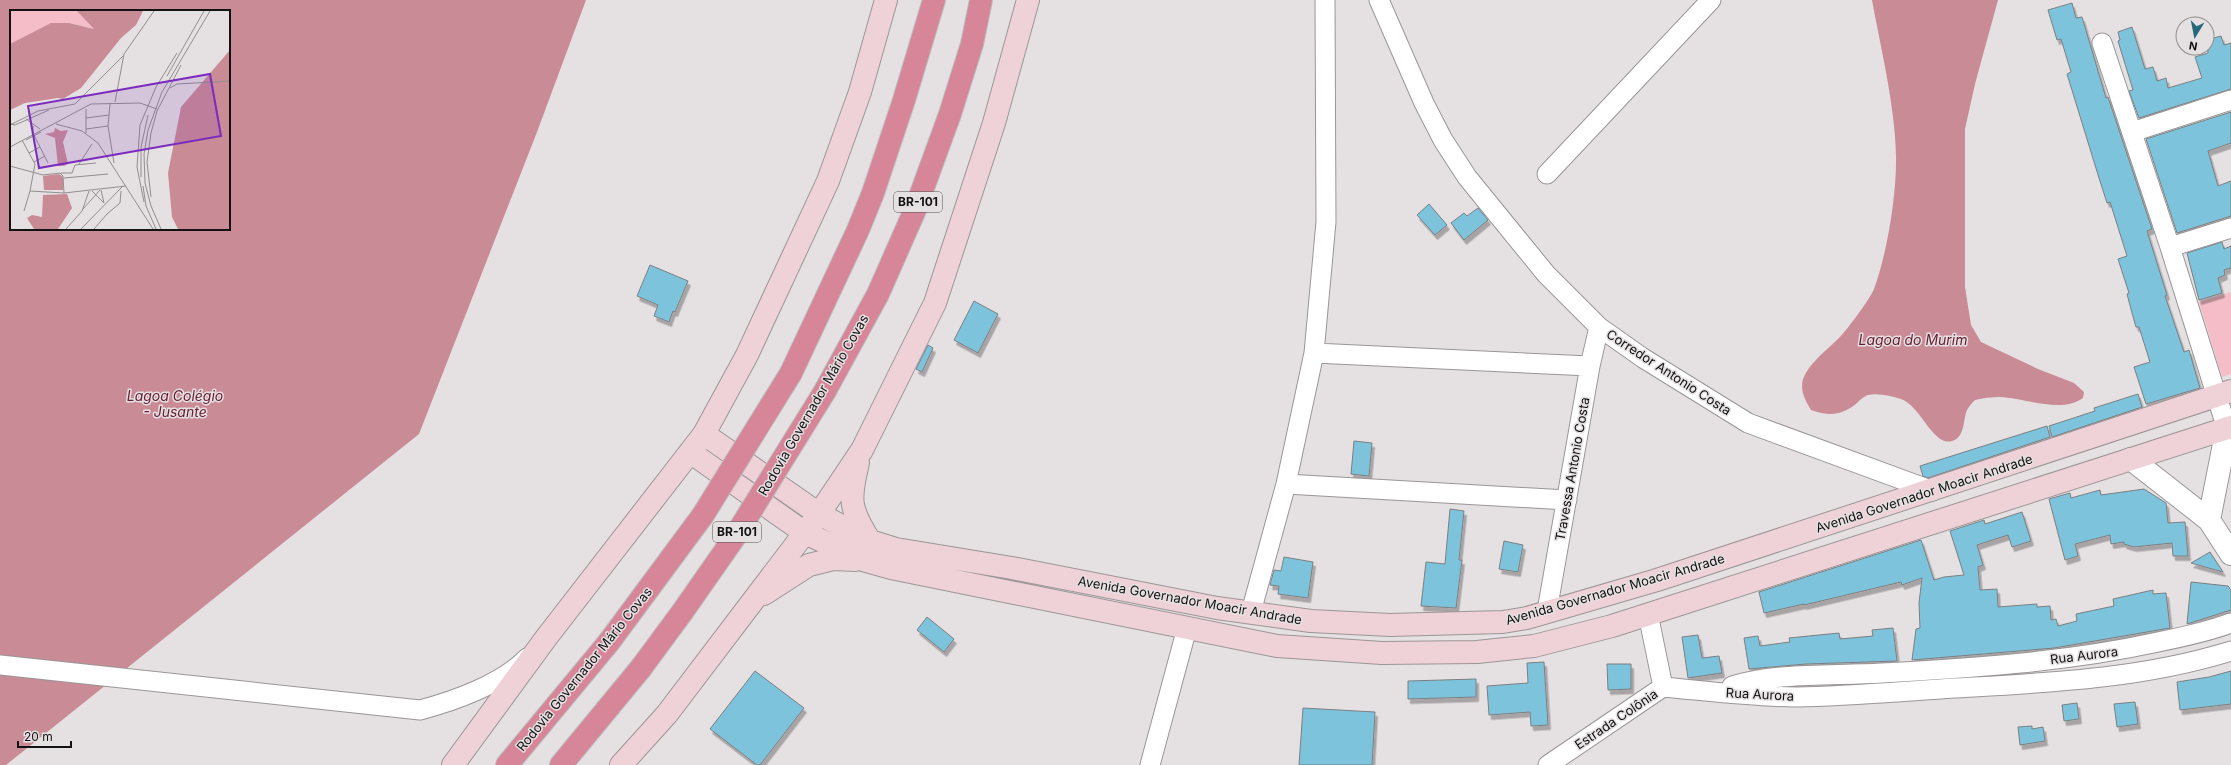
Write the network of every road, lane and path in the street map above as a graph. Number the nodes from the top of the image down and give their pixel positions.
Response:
1 (886, 0) edge
2 (934, 0) edge
3 (982, 0) edge
4 (1028, 0) edge
5 (1325, 0) edge
6 (1378, 0) edge
7 (1711, 0) edge
8 (2102, 43) dead end
9 (2231, 100) edge
10 (2132, 132) junction
11 (1547, 174) dead end
12 (2231, 228) edge
13 (2170, 247) junction
14 (1599, 327) junction
15 (1314, 353) junction
16 (1590, 366) junction
17 (2224, 394) edge
18 (2229, 428) edge
19 (704, 434) junction
20 (862, 450) junction
21 (690, 452) junction
22 (2131, 459) junction
23 (1286, 484) junction
24 (1932, 491) junction
25 (1567, 500) junction
26 (819, 514) junction
27 (2209, 520) junction
28 (805, 533) junction
29 (868, 551) junction
30 (2231, 554) edge
31 (754, 600) junction
32 (1251, 612) junction
33 (1537, 614) junction
34 (1648, 614) junction
35 (2231, 623) edge
36 (1187, 628) junction
37 (546, 638) junction
38 (1534, 646) junction
39 (2231, 651) edge
40 (0, 665) edge
41 (1664, 687) junction
42 (1713, 692) junction
43 (453, 765) edge
44 (507, 765) edge
45 (561, 765) edge
46 (621, 765) edge
47 (1150, 765) edge
48 (1548, 765) edge

1 - 19 main road
2 - 44 highway, Rodovia Governador Mário Covas / BR-101, bridge
3 - 45 highway, Rodovia Governador Mário Covas / BR-101, bridge
4 - 20 main road
5 - 15 street
6 - 14 street, Corredor Antonio Costa
7 - 11 street
8 - 10 street
9 - 10 street
10 - 13 street
12 - 13 street
13 - 17 street
14 - 16 street, Travessa Antonio Costa
14 - 24 street, Corredor Antonio Costa
15 - 16 street
15 - 23 street
16 - 25 street, Travessa Antonio Costa
17 - 18 street
17 - 24 main road, Avenida Governador Moacir Andrade
18 - 22 main road, Avenida Governador Moacir Andrade
18 - 27 street
19 - 21 main road
19 - 26 main road, Avenida Governador Moacir Andrade
20 - 26 main road
20 - 29 main road
21 - 28 main road, Avenida Governador Moacir Andrade
21 - 37 main road
22 - 27 street
22 - 34 main road, Avenida Governador Moacir Andrade
23 - 25 street
23 - 32 street
24 - 33 main road, Avenida Governador Moacir Andrade
25 - 33 street, Travessa Antonio Costa
26 - 28 main road
26 - 29 main road, Avenida Governador Moacir Andrade
27 - 30 street
28 - 29 main road, Avenida Governador Moacir Andrade
28 - 31 main road
29 - 31 main road
29 - 32 main road, Avenida Governador Moacir Andrade
29 - 36 main road, Avenida Governador Moacir Andrade
31 - 46 main road
32 - 33 main road, Avenida Governador Moacir Andrade
33 - 38 main road
34 - 38 main road, Avenida Governador Moacir Andrade
34 - 41 street
35 - 42 street, Rua Aurora
36 - 38 main road, Avenida Governador Moacir Andrade
36 - 47 street
37 - 40 street
37 - 43 main road
39 - 42 street, Rua Aurora
41 - 42 street
41 - 48 street, Estrada Colônia

